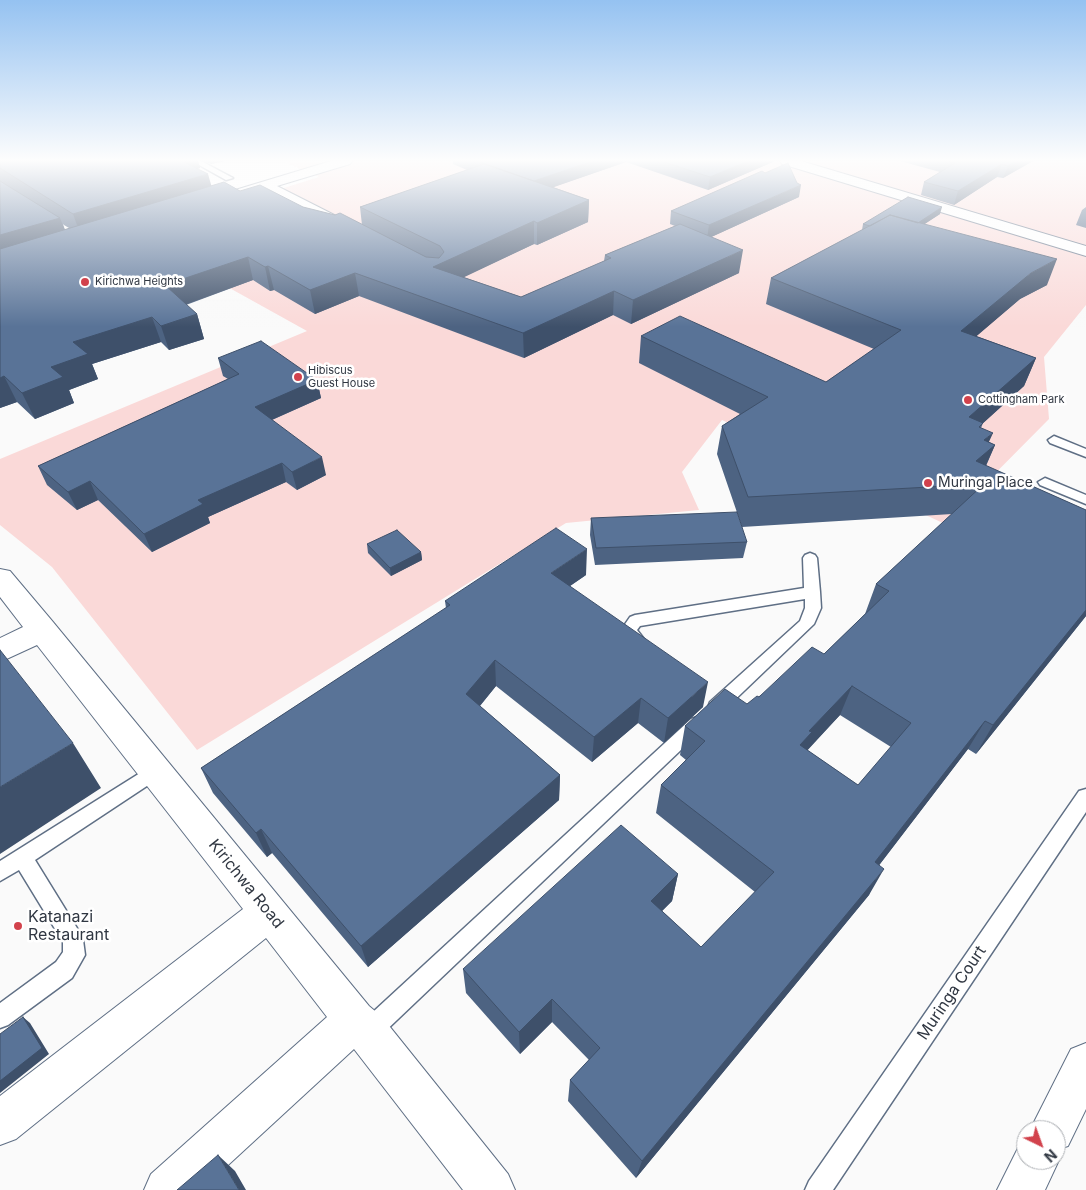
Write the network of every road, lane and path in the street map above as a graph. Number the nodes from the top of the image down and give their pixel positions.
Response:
1 (326, 217) edge
2 (971, 217) edge
3 (357, 232) edge
4 (1086, 251) edge
5 (1054, 440) dead end
6 (1086, 453) edge
7 (1045, 482) dead end
8 (1086, 500) edge
9 (810, 558) dead end
10 (0, 578) edge
11 (813, 592) junction
12 (43, 629) junction
13 (649, 650) edge
14 (0, 651) edge
15 (704, 692) edge
16 (720, 704) junction
17 (156, 771) junction
18 (1086, 797) edge
19 (22, 858) junction
20 (0, 872) edge
21 (269, 912) junction
22 (0, 1018) edge
23 (361, 1026) junction
24 (1086, 1064) edge
25 (1057, 1120) edge
26 (0, 1123) edge
27 (1031, 1170) edge
28 (167, 1190) edge
29 (492, 1190) edge
30 (818, 1190) edge
31 (1020, 1190) edge

1 - 3 street
2 - 4 street
5 - 6 lane
7 - 8 lane
9 - 11 lane
10 - 12 street, Kirichwa Road
11 - 13 lane
11 - 16 lane
12 - 14 street
12 - 17 street, Kirichwa Road
15 - 16 lane
16 - 23 lane
17 - 19 lane
17 - 21 street, Kirichwa Road
18 - 30 lane, Muringa Court
19 - 20 lane
19 - 22 lane
21 - 23 street, Kirichwa Road
21 - 26 street
23 - 28 street
23 - 29 street, Kirichwa Road
24 - 25 street
27 - 31 street

